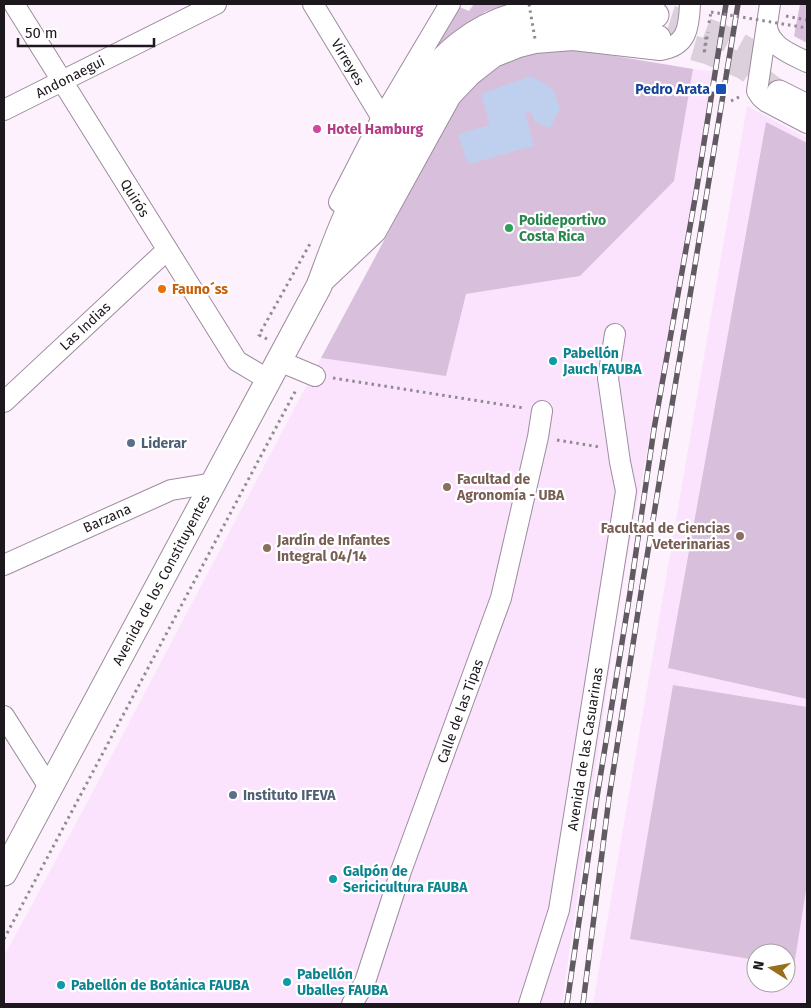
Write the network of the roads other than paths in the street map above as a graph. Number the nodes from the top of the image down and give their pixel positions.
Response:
1 (14, 4) edge
2 (216, 4) edge
3 (313, 4) edge
4 (450, 4) edge
5 (629, 4) edge
6 (770, 4) edge
7 (675, 14) edge
8 (767, 28) junction
9 (785, 51) junction
10 (762, 60) junction
11 (807, 62) edge
12 (63, 81) junction
13 (783, 87) edge
14 (807, 107) edge
15 (4, 110) edge
16 (381, 120) junction
17 (807, 123) edge
18 (167, 250) junction
19 (319, 286) junction
20 (615, 334) dead end
21 (274, 371) junction
22 (310, 374) road end
23 (4, 402) edge
24 (542, 411) road end
25 (214, 483) junction
26 (4, 565) edge
27 (4, 716) edge
28 (49, 787) junction
29 (4, 873) edge
30 (352, 1004) edge
31 (528, 1004) edge

1 - 12 street, Quirós
2 - 12 street, Andonaegui
3 - 16 street, Virreyes
4 - 16 street, Avenida de los Constituyentes
5 - 7 main road
6 - 8 street
7 - 19 main road, Avenida de los Constituyentes
7 - 19 street, Avenida de los Constituyentes
8 - 9 street
8 - 10 street
9 - 10 street
9 - 11 street
10 - 13 street
12 - 15 street, Andonaegui
12 - 18 street, Quirós
13 - 14 main road
13 - 17 street
16 - 19 street, Avenida de los Constituyentes
18 - 21 street, Quirós
18 - 23 street, Las Indias
19 - 21 main road, Avenida de los Constituyentes
20 - 31 street, Avenida de las Casuarinas
21 - 22 street
21 - 25 main road, Avenida de los Constituyentes
24 - 30 street, Calle de las Tipas
25 - 26 street, Barzana
25 - 28 main road, Avenida de los Constituyentes
27 - 28 street
28 - 29 main road, Avenida de los Constituyentes

